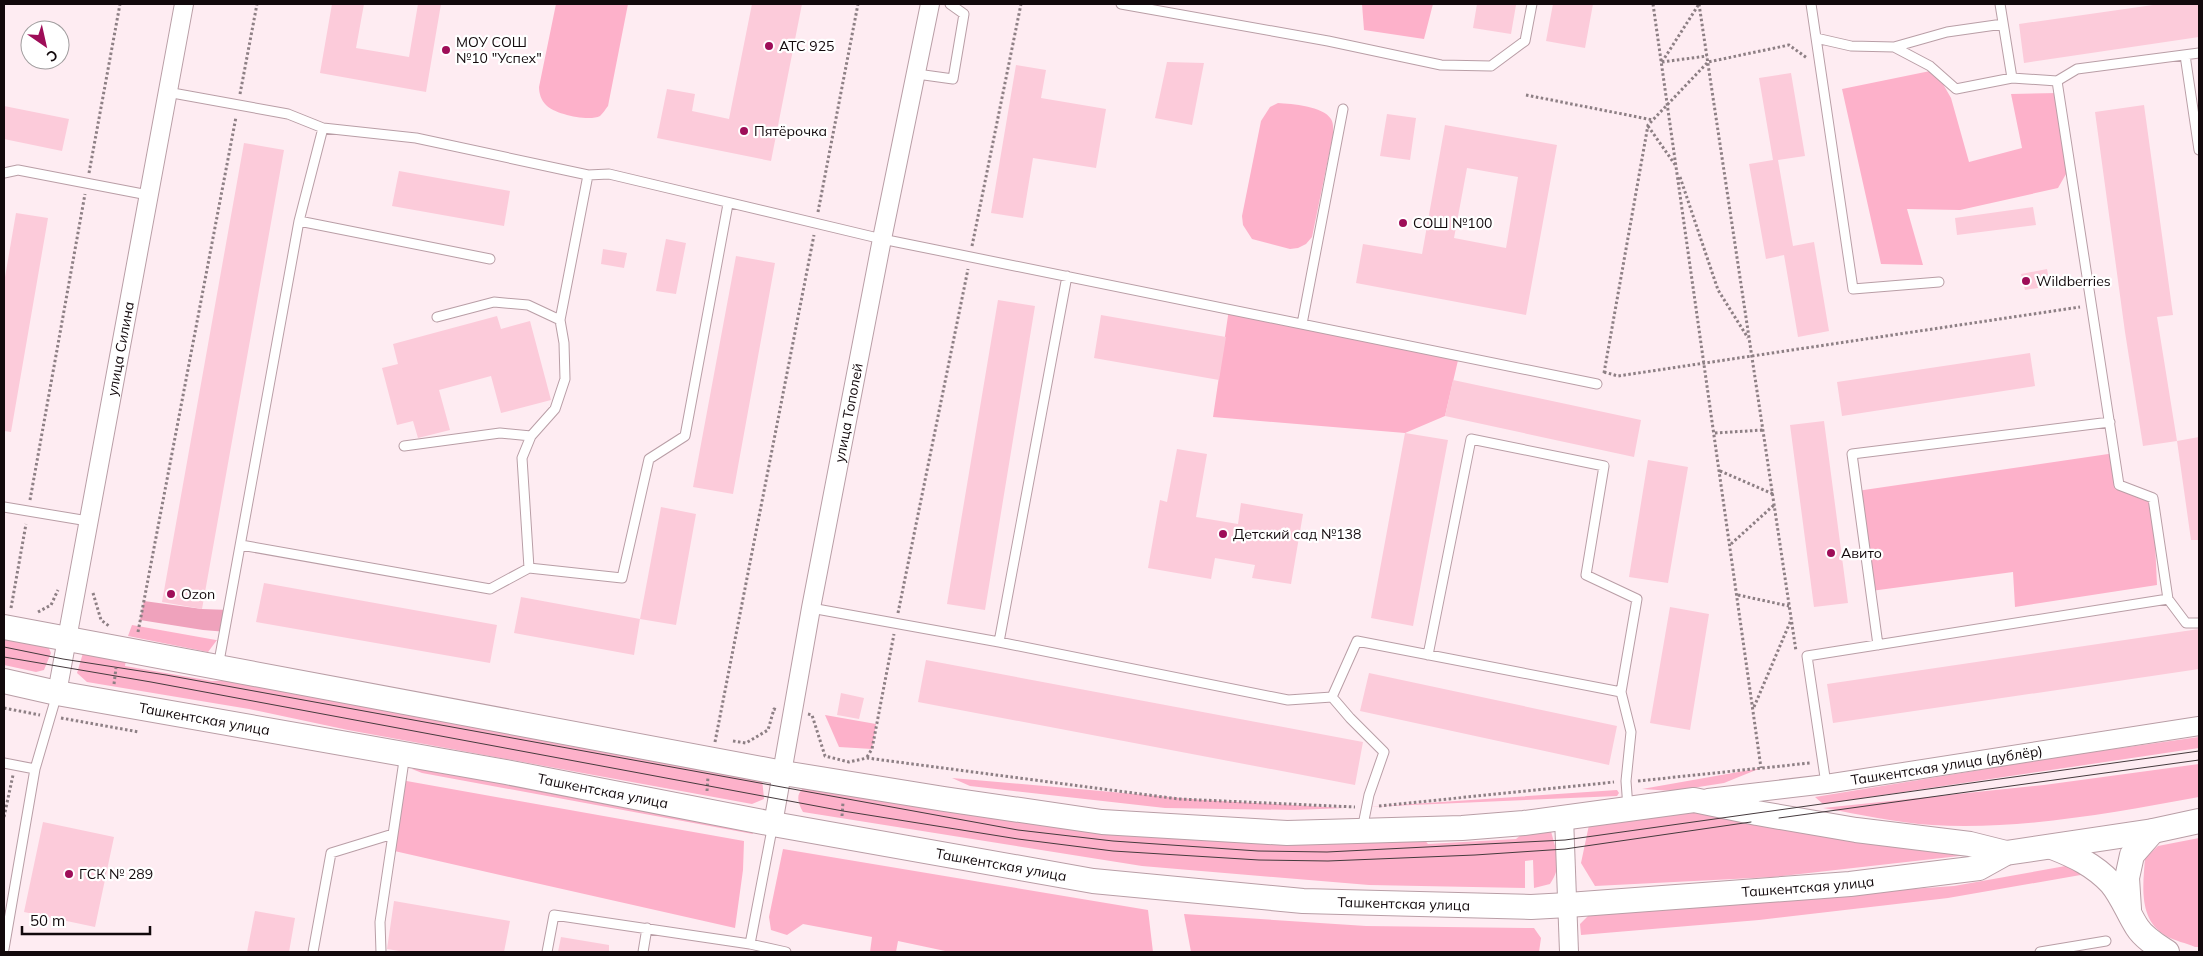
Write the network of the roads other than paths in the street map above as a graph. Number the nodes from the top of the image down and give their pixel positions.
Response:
1 (184, 4) edge
2 (930, 4) edge
3 (950, 4) edge
4 (1121, 4) edge
5 (1532, 4) edge
6 (1811, 4) edge
7 (2000, 4) edge
8 (2003, 24) junction
9 (1816, 38) junction
10 (1894, 48) junction
11 (2199, 53) edge
12 (2185, 55) junction
13 (917, 74) junction
14 (2012, 78) junction
15 (2057, 81) junction
16 (167, 92) junction
17 (1343, 108) dead end
18 (323, 128) junction
19 (2199, 150) edge
20 (4, 173) edge
21 (588, 175) junction
22 (148, 195) junction
23 (728, 204) junction
24 (299, 220) junction
25 (882, 239) junction
26 (490, 259) dead end
27 (1067, 276) junction
28 (1939, 282) dead end
29 (437, 317) dead end
30 (560, 320) junction
31 (1302, 324) junction
32 (1597, 384) road end
33 (2110, 422) junction
34 (531, 436) junction
35 (404, 446) dead end
36 (4, 507) edge
37 (88, 521) junction
38 (241, 545) junction
39 (529, 568) junction
40 (2168, 599) junction
41 (811, 608) junction
42 (10, 617) edge
43 (2199, 623) edge
44 (66, 638) junction
45 (999, 642) junction
46 (1878, 644) junction
47 (1428, 655) junction
48 (218, 667) junction
49 (4, 681) edge
50 (1621, 692) junction
51 (57, 694) junction
52 (1332, 697) junction
53 (2199, 726) edge
54 (404, 754) junction
55 (4, 763) edge
56 (35, 768) junction
57 (783, 773) junction
58 (1825, 777) junction
59 (1694, 800) junction
60 (1628, 808) junction
61 (1564, 817) junction
62 (2199, 821) edge
63 (773, 824) junction
64 (1362, 830) junction
65 (2153, 831) junction
66 (393, 834) junction
67 (2050, 846) junction
68 (2006, 853) junction
69 (1568, 905) junction
70 (2129, 911) junction
71 (647, 928) junction
72 (2106, 941) dead end
73 (750, 944) junction
74 (4, 949) edge
75 (314, 952) edge
76 (381, 952) edge
77 (547, 952) edge
78 (643, 952) edge
79 (786, 952) edge
80 (1569, 952) edge
81 (2040, 952) edge
82 (2167, 952) edge

1 - 16 street, улица Силина
2 - 13 street, улица Тополей
3 - 13 lane
4 - 5 lane
6 - 9 lane
7 - 8 lane
8 - 10 lane
8 - 14 lane
9 - 10 lane
9 - 28 lane
10 - 14 lane
11 - 12 lane
12 - 15 lane
12 - 19 lane
13 - 25 street, улица Тополей
14 - 15 lane
15 - 33 lane
16 - 18 lane
16 - 22 street, улица Силина
17 - 31 lane
18 - 21 lane
18 - 24 lane
20 - 22 lane
21 - 23 lane
21 - 30 lane
22 - 37 street, улица Силина
23 - 25 lane
23 - 39 lane
24 - 26 lane
24 - 38 lane
25 - 27 lane
25 - 41 street, улица Тополей
27 - 31 lane
27 - 45 lane
29 - 30 lane
30 - 34 lane
31 - 32 lane
33 - 40 lane
33 - 46 lane
34 - 35 lane
34 - 39 lane
36 - 37 lane
37 - 44 street, улица Силина
38 - 39 lane
38 - 48 lane
40 - 43 lane
40 - 46 lane
41 - 45 lane
41 - 57 street, улица Тополей
42 - 44 main road, Ташкентская улица
44 - 48 main road, Ташкентская улица
44 - 51 street, улица Силина
45 - 52 lane
46 - 58 lane
47 - 50 lane
47 - 50 lane
47 - 52 lane
48 - 57 main road, Ташкентская улица
49 - 51 main road, Ташкентская улица
50 - 60 lane
51 - 54 main road, Ташкентская улица
51 - 56 lane
52 - 64 lane
53 - 58 street, Ташкентская улица (дублёр)
54 - 63 main road, Ташкентская улица
54 - 66 lane
55 - 56 lane
56 - 74 lane
57 - 63 street, улица Тополей
57 - 64 main road, Ташкентская улица
58 - 59 street, Ташкентская улица (дублёр)
59 - 60 main road, Ташкентская улица
59 - 68 main road, Ташкентская улица
60 - 61 main road, Ташкентская улица
61 - 64 main road, Ташкентская улица
61 - 69 street
62 - 65 main road, Ташкентская улица
63 - 69 main road, Ташкентская улица
63 - 73 lane
65 - 67 main road, Ташкентская улица
65 - 70 main road
66 - 75 lane
66 - 76 lane
67 - 68 main road, Ташкентская улица
67 - 70 main road
68 - 69 main road, Ташкентская улица
69 - 80 street
70 - 82 main road
71 - 73 lane
71 - 77 lane
71 - 78 lane
72 - 81 lane
73 - 79 lane

